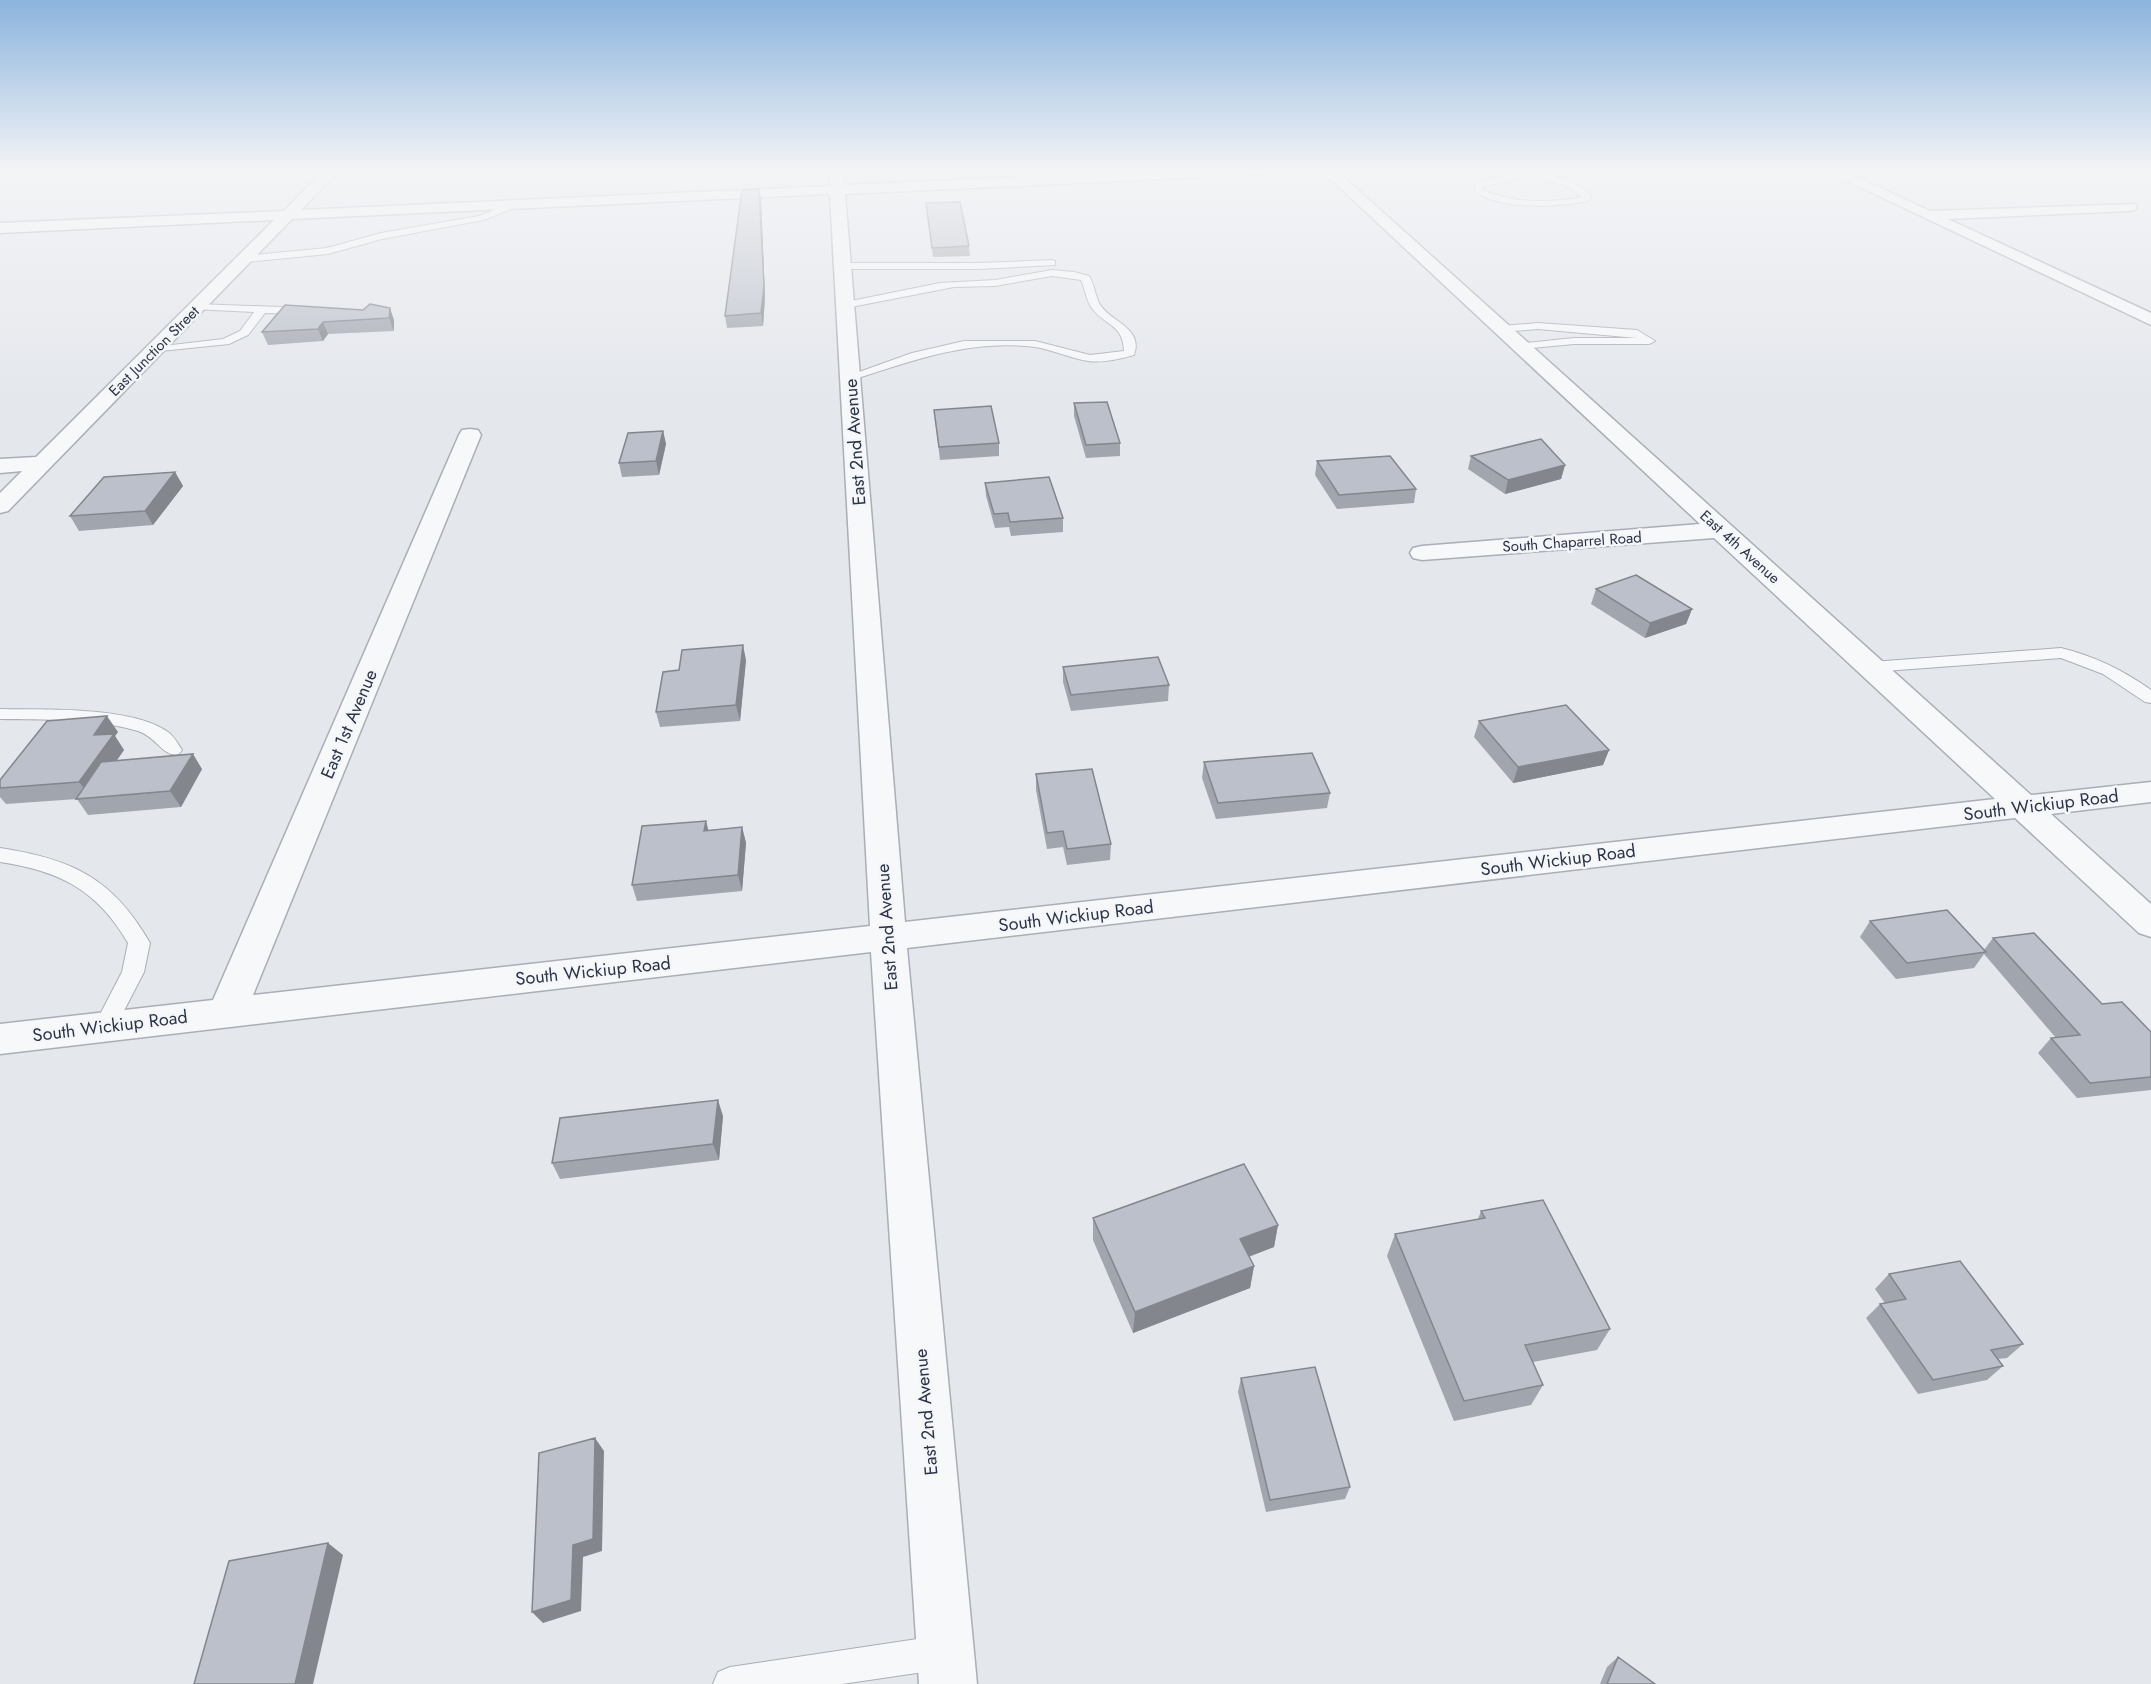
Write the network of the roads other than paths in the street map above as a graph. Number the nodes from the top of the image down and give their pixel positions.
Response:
1 (255, 249) edge
2 (336, 249) edge
3 (841, 249) edge
4 (1414, 249) edge
5 (1999, 249) edge
6 (245, 259) junction
7 (1058, 262) dead end
8 (842, 266) junction
9 (846, 305) junction
10 (197, 308) junction
11 (262, 309) junction
12 (319, 312) edge
13 (2151, 320) edge
14 (1501, 329) junction
15 (1520, 346) junction
16 (155, 350) junction
17 (851, 377) junction
18 (470, 435) dead end
19 (43, 463) junction
20 (0, 466) edge
21 (0, 506) edge
22 (1722, 530) junction
23 (1422, 553) dead end
24 (1871, 667) junction
25 (2151, 699) edge
26 (0, 714) edge
27 (174, 750) dead end
28 (2151, 792) edge
29 (2023, 807) junction
30 (0, 855) edge
31 (2151, 924) edge
32 (888, 937) junction
33 (227, 1012) junction
34 (105, 1026) junction
35 (0, 1039) edge
36 (947, 1668) edge
37 (730, 1684) edge

1 - 6 street, East Junction Street
2 - 6 lane
3 - 8 street, East 2nd Avenue
4 - 14 street, East 4th Avenue
5 - 13 street
6 - 10 street, East Junction Street
7 - 8 lane
8 - 9 street, East 2nd Avenue
9 - 17 street, East 2nd Avenue
9 - 17 lane
10 - 11 lane
10 - 16 street, East Junction Street
11 - 12 lane
11 - 16 lane
14 - 15 street, East 4th Avenue
14 - 15 lane
15 - 22 street, East 4th Avenue
16 - 19 street, East Junction Street
17 - 32 street, East 2nd Avenue
18 - 33 street, East 1st Avenue
19 - 20 street
19 - 21 street, East Junction Street
22 - 23 street, South Chaparrel Road
22 - 24 street, East 4th Avenue
24 - 25 lane
24 - 29 street, East 4th Avenue
26 - 27 lane
28 - 29 street, South Wickiup Road
29 - 31 street, East 4th Avenue
29 - 32 street, South Wickiup Road
30 - 34 lane
32 - 33 street, South Wickiup Road
32 - 36 street, East 2nd Avenue
33 - 34 street, South Wickiup Road
34 - 35 street, South Wickiup Road
36 - 37 lane

